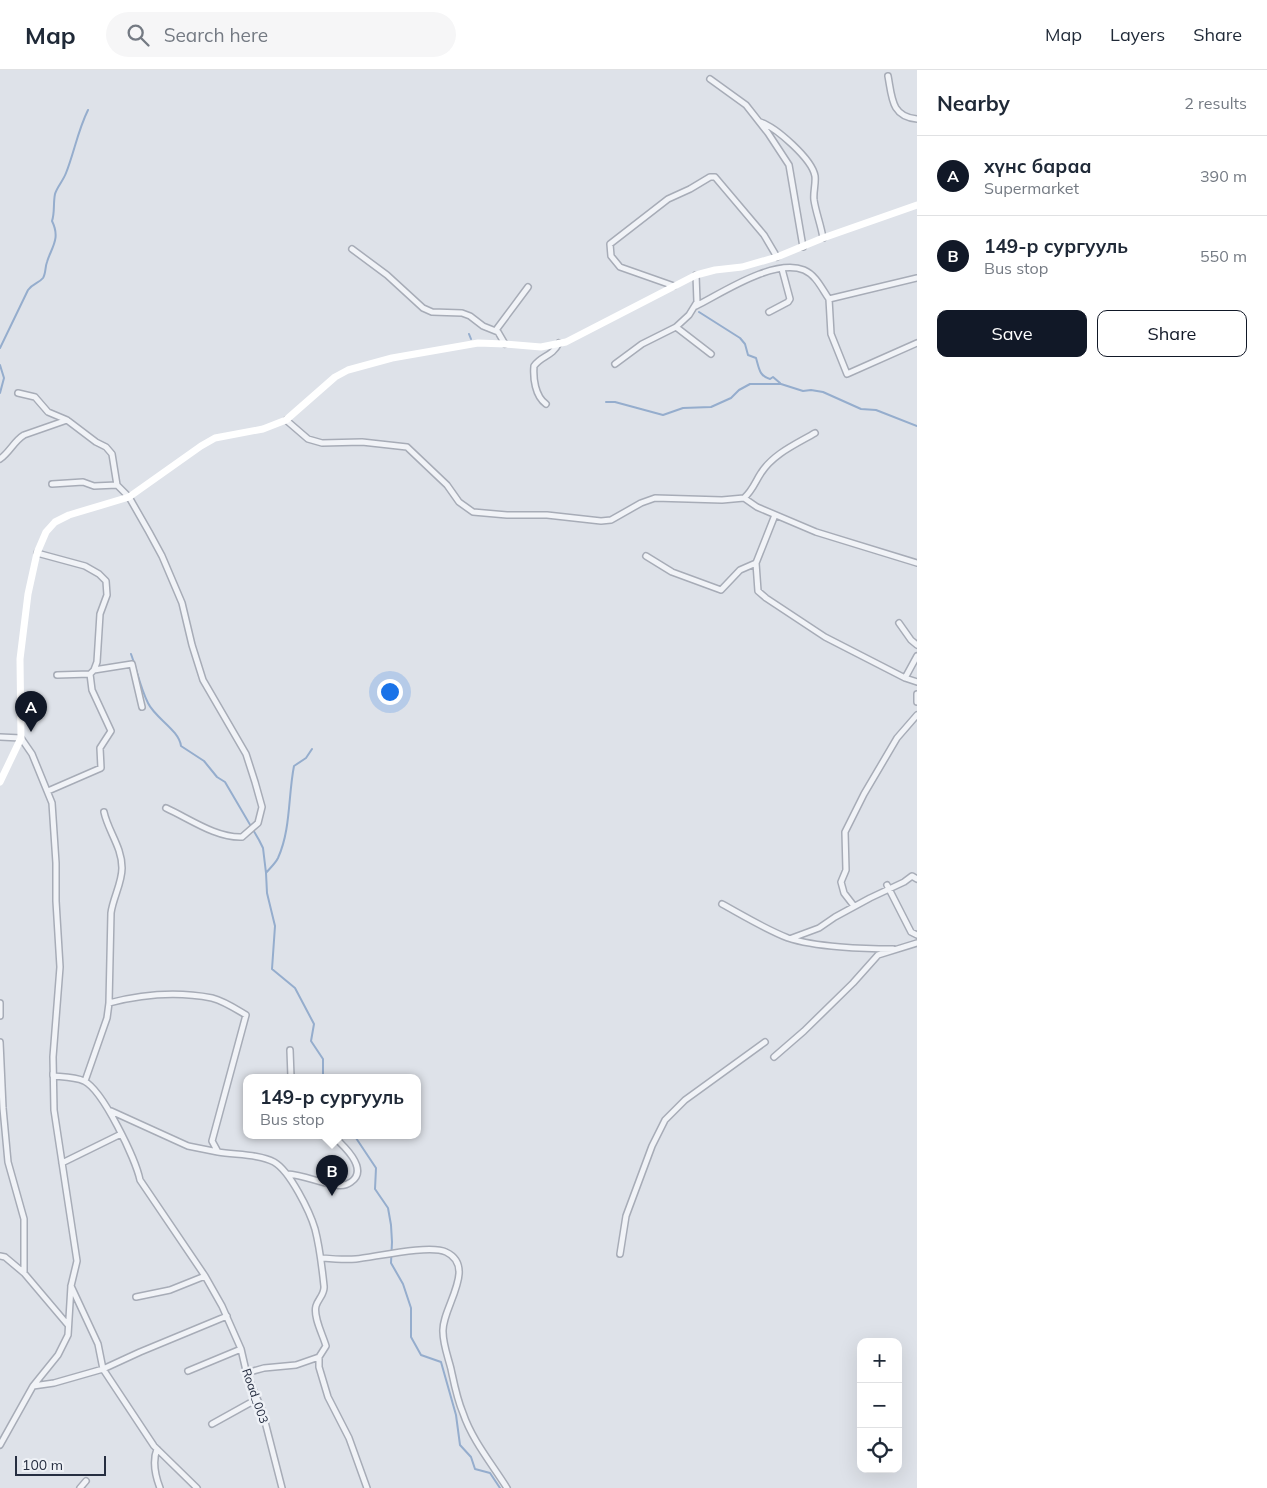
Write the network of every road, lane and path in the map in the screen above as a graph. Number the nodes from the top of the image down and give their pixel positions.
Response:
1 (888, 76) dead end
2 (710, 78) dead end
3 (917, 119) edge
4 (759, 121) junction
5 (917, 205) edge
6 (823, 238) junction
7 (803, 247) junction
8 (352, 249) dead end
9 (776, 257) junction
10 (756, 263) junction
11 (782, 269) junction
12 (760, 274) junction
13 (696, 275) junction
14 (917, 278) edge
15 (674, 286) junction
16 (528, 287) dead end
17 (829, 299) junction
18 (696, 306) junction
19 (769, 312) dead end
20 (676, 327) junction
21 (496, 330) junction
22 (559, 343) junction
23 (505, 344) junction
24 (917, 344) edge
25 (711, 354) dead end
26 (615, 364) dead end
27 (18, 393) dead end
28 (546, 404) dead end
29 (67, 420) junction
30 (286, 420) junction
31 (815, 433) dead end
32 (0, 459) edge
33 (52, 484) dead end
34 (117, 485) junction
35 (129, 497) junction
36 (744, 498) junction
37 (775, 515) junction
38 (37, 553) junction
39 (646, 556) dead end
40 (917, 563) edge
41 (756, 564) junction
42 (899, 623) dead end
43 (917, 645) edge
44 (917, 656) edge
45 (92, 672) junction
46 (58, 675) dead end
47 (905, 678) junction
48 (917, 682) edge
49 (917, 694) edge
50 (917, 702) edge
51 (142, 707) dead end
52 (917, 715) edge
53 (0, 730) edge
54 (1, 737) edge
55 (21, 738) junction
56 (0, 782) edge
57 (48, 791) junction
58 (166, 808) dead end
59 (104, 812) dead end
60 (917, 879) edge
61 (888, 887) junction
62 (722, 904) dead end
63 (854, 906) junction
64 (917, 934) edge
65 (790, 938) junction
66 (917, 944) edge
67 (898, 948) junction
68 (0, 1003) edge
69 (109, 1003) junction
70 (0, 1016) edge
71 (0, 1042) edge
72 (765, 1042) dead end
73 (290, 1050) dead end
74 (774, 1058) dead end
75 (291, 1074) edge
76 (53, 1076) junction
77 (85, 1081) junction
78 (111, 1111) junction
79 (121, 1134) junction
80 (336, 1139) edge
81 (218, 1152) junction
82 (62, 1163) junction
83 (287, 1174) junction
84 (620, 1254) dead end
85 (0, 1256) edge
86 (321, 1258) junction
87 (24, 1273) junction
88 (205, 1276) junction
89 (71, 1286) junction
90 (136, 1297) dead end
91 (227, 1316) junction
92 (68, 1326) junction
93 (241, 1349) junction
94 (319, 1357) junction
95 (103, 1369) junction
96 (188, 1371) dead end
97 (246, 1373) junction
98 (33, 1386) junction
99 (257, 1399) junction
100 (212, 1424) dead end
101 (0, 1445) edge
102 (157, 1449) junction
103 (86, 1481) dead end
104 (80, 1488) edge
105 (160, 1488) edge
106 (197, 1488) edge
107 (282, 1488) edge
108 (367, 1488) edge
109 (507, 1488) edge

1 - 3 street
2 - 4 street
4 - 6 street
4 - 7 street
5 - 6 street
6 - 7 street
7 - 9 street
8 - 21 street
9 - 10 street
9 - 15 street
10 - 12 street
10 - 13 street
11 - 12 street
11 - 17 street
11 - 19 street
12 - 18 street
13 - 15 street
13 - 18 street
14 - 17 street
15 - 22 street
16 - 21 street
17 - 24 street
18 - 20 street
20 - 25 street
20 - 26 street
21 - 23 street
22 - 23 street
22 - 28 street
23 - 30 street
27 - 29 street
29 - 32 street
29 - 34 street
30 - 35 street
30 - 36 street
31 - 36 street
33 - 34 street
34 - 35 street
35 - 38 street
35 - 58 street
36 - 37 street
37 - 40 street
37 - 41 street
38 - 45 street
38 - 55 street
39 - 41 street
41 - 47 street
42 - 43 street
44 - 47 street
45 - 46 street
45 - 51 street
45 - 57 street
47 - 48 street
49 - 50 street
52 - 63 street
53 - 54 street
54 - 55 street
55 - 56 street
55 - 57 street
57 - 76 street
59 - 69 street
60 - 61 street
61 - 63 street
61 - 64 street
62 - 65 street
63 - 65 street
65 - 67 street
66 - 67 street
67 - 74 street
68 - 70 street
69 - 77 street
69 - 81 street
71 - 87 street
72 - 84 street
73 - 75 street
76 - 77 street
76 - 82 street
77 - 78 street
78 - 79 street, Road_003
78 - 81 street
79 - 82 street
79 - 88 street, Road_003
80 - 83 street
81 - 83 street
82 - 89 street
83 - 86 street
85 - 87 street
86 - 94 street
86 - 109 street
87 - 92 street
88 - 90 street
88 - 91 street, Road_003
89 - 92 street
89 - 95 street
91 - 93 street, Road_003
91 - 95 street
92 - 98 street
93 - 96 street
93 - 97 street, Road_003
94 - 97 street
94 - 108 street
95 - 98 street
95 - 102 street
97 - 99 street, Road_003
98 - 101 street
99 - 100 street
99 - 107 street, Road_003
102 - 105 street
102 - 106 street
103 - 104 street

